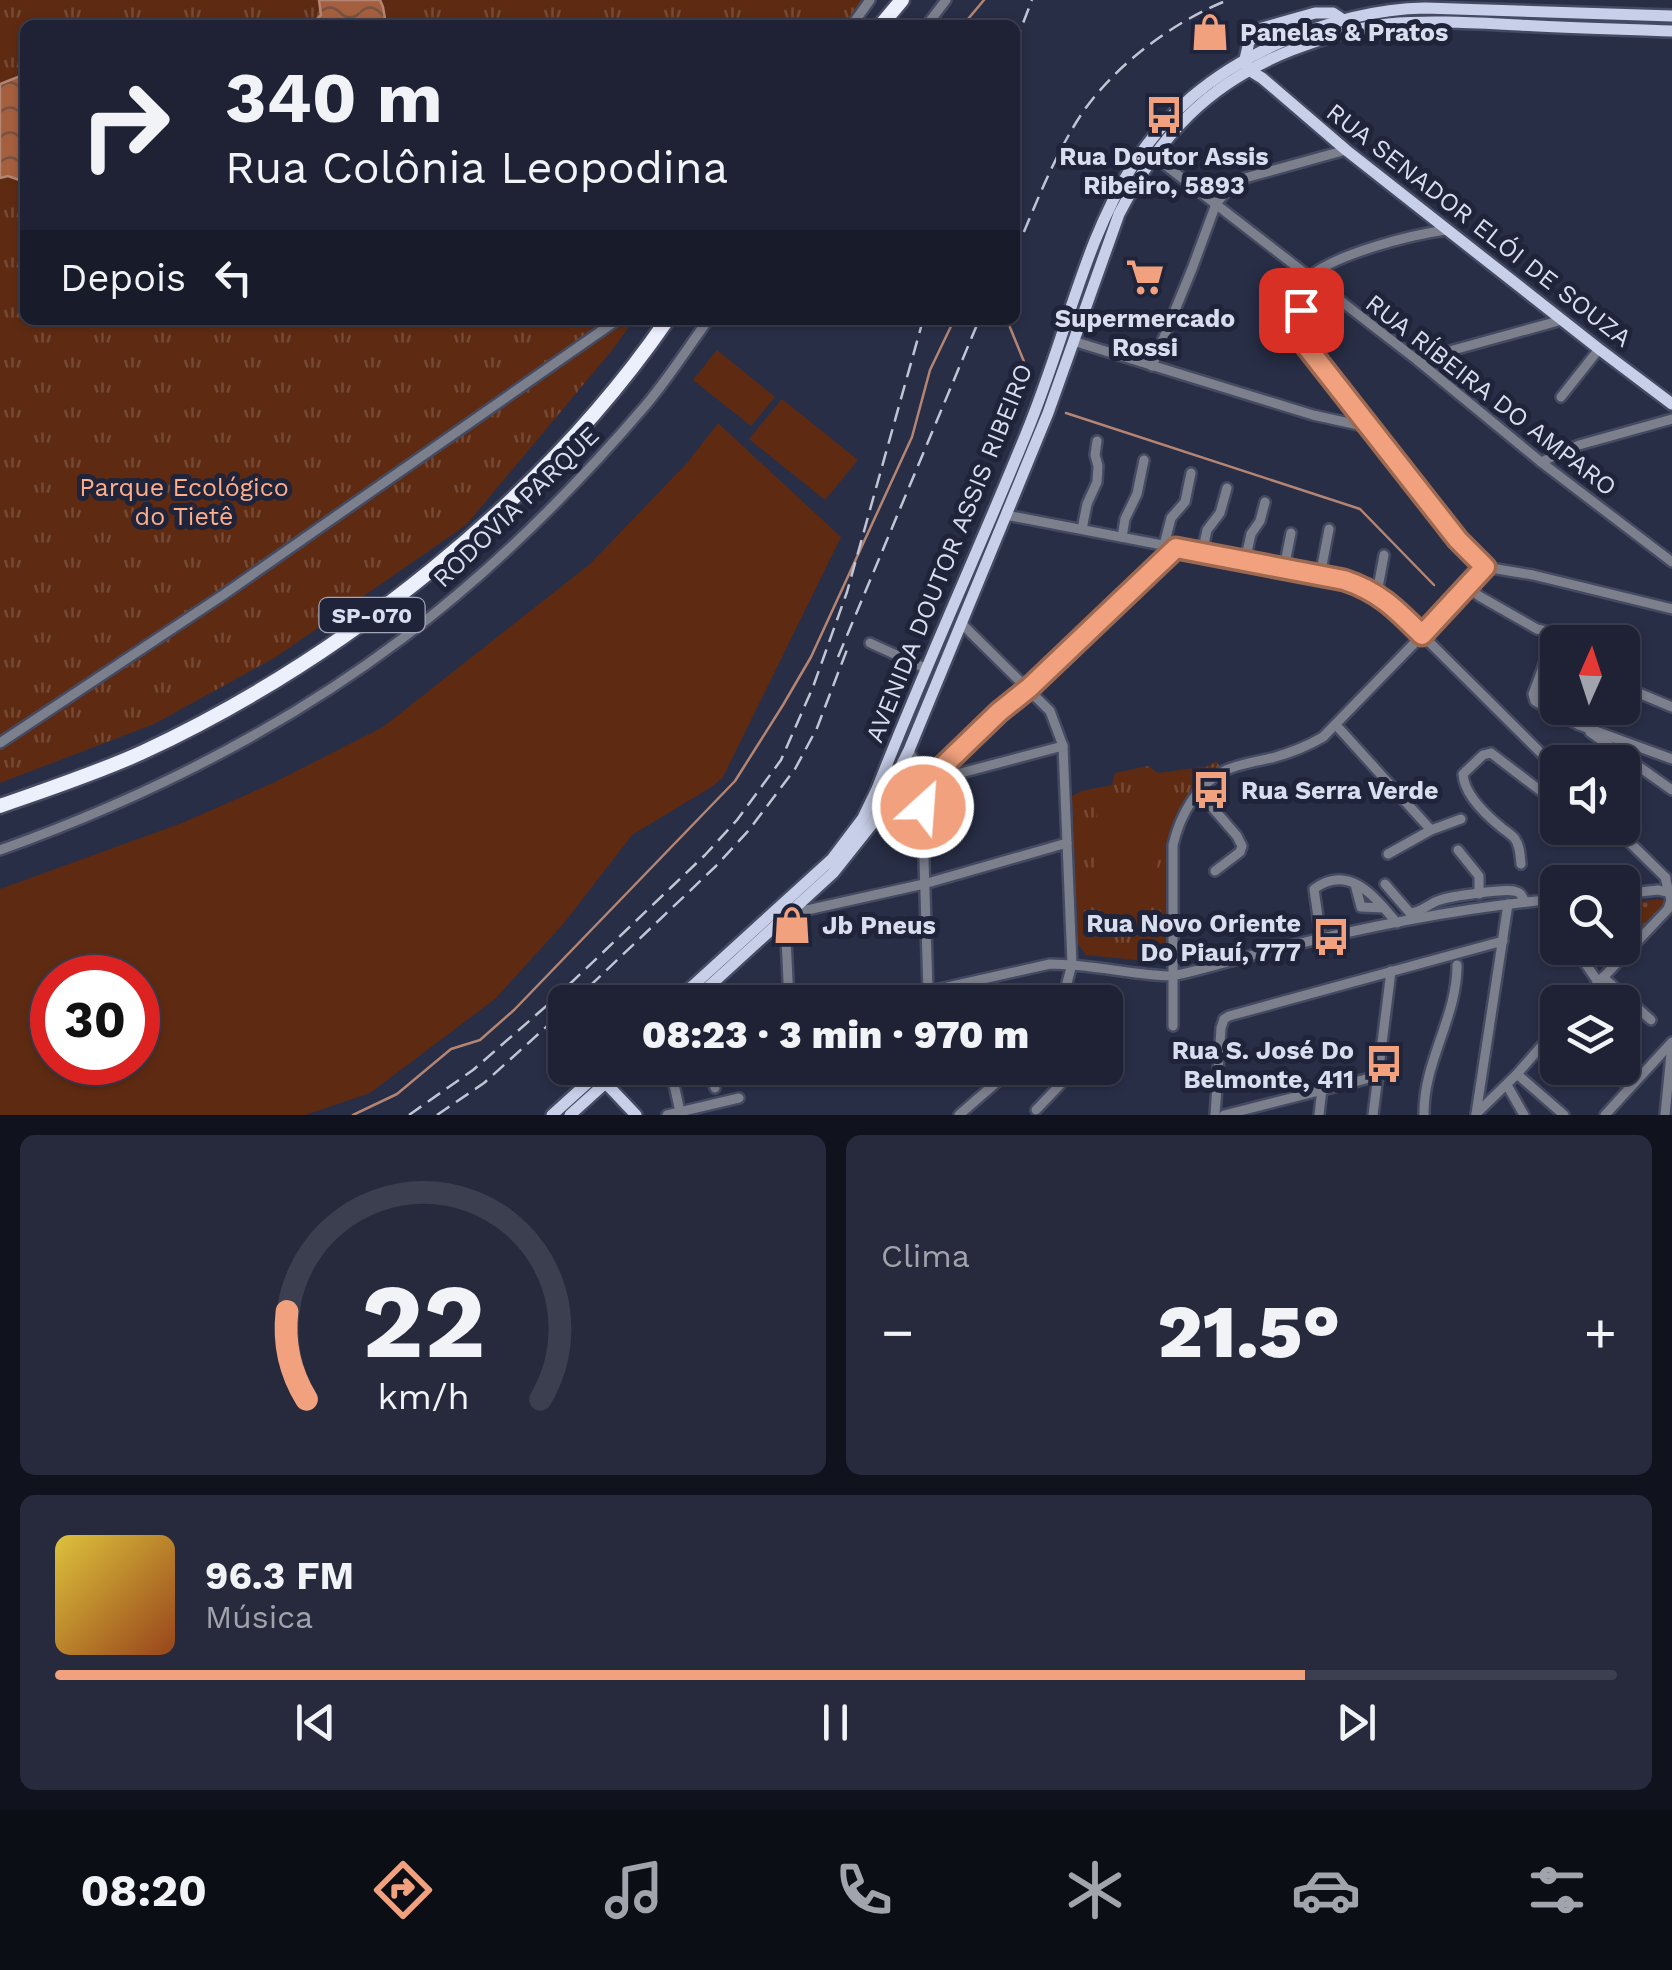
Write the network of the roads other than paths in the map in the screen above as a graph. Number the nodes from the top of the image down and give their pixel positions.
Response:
1 (900, 0) edge
2 (946, 0) edge
3 (1672, 16) edge
4 (1342, 19) junction
5 (884, 20) edge
6 (931, 20) edge
7 (1672, 30) edge
8 (1334, 35) junction
9 (1251, 64) junction
10 (1346, 150) junction
11 (1149, 152) junction
12 (1216, 204) junction
13 (1441, 225) junction
14 (1311, 279) junction
15 (1562, 320) junction
16 (610, 325) edge
17 (663, 325) edge
18 (704, 325) edge
19 (1072, 342) junction
20 (1598, 349) junction
21 (1417, 360) junction
22 (1152, 366) junction
23 (1561, 398) dead end
24 (1672, 404) edge
25 (1672, 418) edge
26 (1372, 428) junction
27 (1097, 441) dead end
28 (1144, 460) dead end
29 (1541, 462) junction
30 (1191, 473) dead end
31 (1227, 488) dead end
32 (1265, 502) dead end
33 (1006, 516) junction
34 (1329, 528) dead end
35 (1082, 529) junction
36 (1291, 534) dead end
37 (1122, 537) junction
38 (1164, 545) junction
39 (1176, 548) junction
40 (1202, 553) junction
41 (1384, 555) dead end
42 (1245, 561) junction
43 (1672, 562) edge
44 (1485, 567) junction
45 (1284, 568) junction
46 (1320, 576) junction
47 (1469, 587) junction
48 (1377, 593) junction
49 (1672, 609) edge
50 (961, 623) junction
51 (1540, 629) edge
52 (1422, 635) junction
53 (870, 643) dead end
54 (927, 670) junction
55 (1540, 677) edge
56 (1029, 688) junction
57 (1640, 694) edge
58 (1540, 705) edge
59 (1672, 707) edge
60 (1336, 725) junction
61 (1579, 725) joint
62 (0, 743) edge
63 (1063, 746) junction
64 (909, 750) junction
65 (1540, 752) edge
66 (1672, 759) edge
67 (927, 778) junction
68 (1540, 790) edge
69 (1672, 790) edge
70 (1199, 792) junction
71 (0, 806) edge
72 (1461, 819) dead end
73 (872, 824) junction
74 (1430, 830) junction
75 (1068, 843) junction
76 (1630, 845) edge
77 (0, 850) edge
78 (1458, 850) dead end
79 (1388, 854) dead end
80 (1521, 864) dead end
81 (1215, 871) dead end
82 (924, 884) junction
83 (1385, 884) dead end
84 (1669, 889) edge
85 (1650, 891) junction
86 (1640, 892) edge
87 (1480, 894) junction
88 (1540, 900) edge
89 (1525, 902) junction
90 (1508, 904) junction
91 (786, 916) junction
92 (1397, 922) junction
93 (1321, 938) junction
94 (1503, 941) junction
95 (1072, 964) junction
96 (1457, 965) dead end
97 (1589, 965) edge
98 (1391, 971) junction
99 (1172, 976) junction
100 (1601, 980) junction
101 (694, 985) edge
102 (711, 985) edge
103 (788, 985) edge
104 (928, 985) edge
105 (955, 985) edge
106 (1067, 985) edge
107 (1596, 985) edge
108 (1651, 1020) dead end
109 (1173, 1026) dead end
110 (1672, 1042) edge
111 (1540, 1048) edge
112 (1518, 1074) junction
113 (1378, 1076) junction
114 (590, 1085) edge
115 (595, 1085) edge
116 (614, 1085) edge
117 (674, 1085) edge
118 (714, 1085) edge
119 (993, 1085) edge
120 (1060, 1085) edge
121 (1507, 1085) junction
122 (715, 1088) dead end
123 (1322, 1089) junction
124 (739, 1098) dead end
125 (1272, 1102) junction
126 (1036, 1110) dead end
127 (680, 1112) junction
128 (1475, 1114) edge
129 (552, 1115) edge
130 (570, 1115) edge
131 (636, 1115) edge
132 (667, 1115) edge
133 (959, 1115) edge
134 (1215, 1115) edge
135 (1224, 1115) edge
136 (1270, 1115) edge
137 (1319, 1115) edge
138 (1373, 1115) edge
139 (1424, 1115) edge
140 (1524, 1115) edge
141 (1564, 1115) edge
142 (1604, 1115) edge
143 (1664, 1115) edge

1 - 5 highway
2 - 6 street
3 - 4 main road, AVENIDA DOUTOR ASSIS RIBEIRO
4 - 8 main road
4 - 9 main road, AVENIDA DOUTOR ASSIS RIBEIRO
4 - 9 main road
7 - 8 main road, AVENIDA DOUTOR ASSIS RIBEIRO
8 - 9 main road, AVENIDA DOUTOR ASSIS RIBEIRO
9 - 10 main road, RUA SENADOR ELÓI DE SOUZA
9 - 11 main road, AVENIDA DOUTOR ASSIS RIBEIRO
10 - 12 street
10 - 13 main road, RUA SENADOR ELÓI DE SOUZA
11 - 12 street, RUA RÍBEIRA DO AMPARO
11 - 19 main road, AVENIDA DOUTOR ASSIS RIBEIRO
11 - 54 main road, AVENIDA DOUTOR ASSIS RIBEIRO
12 - 14 street, RUA RÍBEIRA DO AMPARO
12 - 22 street
13 - 14 street
13 - 15 main road, RUA SENADOR ELÓI DE SOUZA
14 - 21 street, RUA RÍBEIRA DO AMPARO
14 - 26 street
15 - 20 main road, RUA SENADOR ELÓI DE SOUZA
15 - 21 street
16 - 62 street
17 - 71 highway, SP-070
18 - 77 street, RODOVIA PARQUE
19 - 22 street
19 - 33 main road, AVENIDA DOUTOR ASSIS RIBEIRO
20 - 23 street
20 - 24 main road, RUA SENADOR ELÓI DE SOUZA
21 - 29 street, RUA RÍBEIRA DO AMPARO
22 - 26 street
25 - 29 street
26 - 44 street
27 - 35 street
28 - 37 street
29 - 43 street, RUA RÍBEIRA DO AMPARO
30 - 38 street
31 - 40 street
32 - 42 street
33 - 35 street
33 - 50 main road, AVENIDA DOUTOR ASSIS RIBEIRO
34 - 46 street
35 - 37 street
36 - 45 street
37 - 38 street
38 - 39 street
39 - 40 street
39 - 56 street
40 - 42 street
41 - 48 street
42 - 45 street
44 - 47 street
44 - 49 street
45 - 46 street
46 - 48 street
47 - 51 street
47 - 52 street
48 - 52 street
50 - 56 street
50 - 64 main road, AVENIDA DOUTOR ASSIS RIBEIRO
52 - 60 street
52 - 65 street
53 - 54 street
54 - 101 main road, AVENIDA DOUTOR ASSIS RIBEIRO
55 - 58 street
56 - 63 street
56 - 67 street
57 - 59 street
60 - 70 street
60 - 74 street
61 - 66 street
61 - 69 street
63 - 67 street
63 - 75 street
64 - 67 street
64 - 73 main road, AVENIDA DOUTOR ASSIS RIBEIRO
67 - 73 street
67 - 82 street
68 - 80 street
70 - 81 street
70 - 99 street
72 - 74 street
73 - 91 main road, AVENIDA DOUTOR ASSIS RIBEIRO
74 - 79 street
75 - 82 street
75 - 95 street
76 - 84 street
78 - 87 street
82 - 91 street
82 - 104 street
83 - 87 street
84 - 85 street
84 - 85 street
84 - 100 street
85 - 86 street
87 - 89 street
88 - 89 street
89 - 90 street
90 - 92 street
90 - 94 street
91 - 102 main road, AVENIDA DOUTOR ASSIS RIBEIRO
91 - 103 street
92 - 93 street
92 - 93 street
93 - 99 street
94 - 98 street
94 - 128 street
95 - 99 street
95 - 105 street
95 - 106 street
96 - 139 street
97 - 100 street
98 - 113 street
98 - 134 street
99 - 109 street
100 - 107 street
100 - 108 street
110 - 142 street
110 - 143 street
111 - 112 street
112 - 121 street
112 - 141 street
113 - 123 street
113 - 138 street
114 - 129 main road
115 - 130 main road
116 - 131 main road
117 - 127 street
118 - 122 street
119 - 133 street
120 - 126 street
121 - 128 street
121 - 140 street
123 - 125 street
123 - 137 street
124 - 127 street
125 - 135 street
125 - 136 street
127 - 132 street

